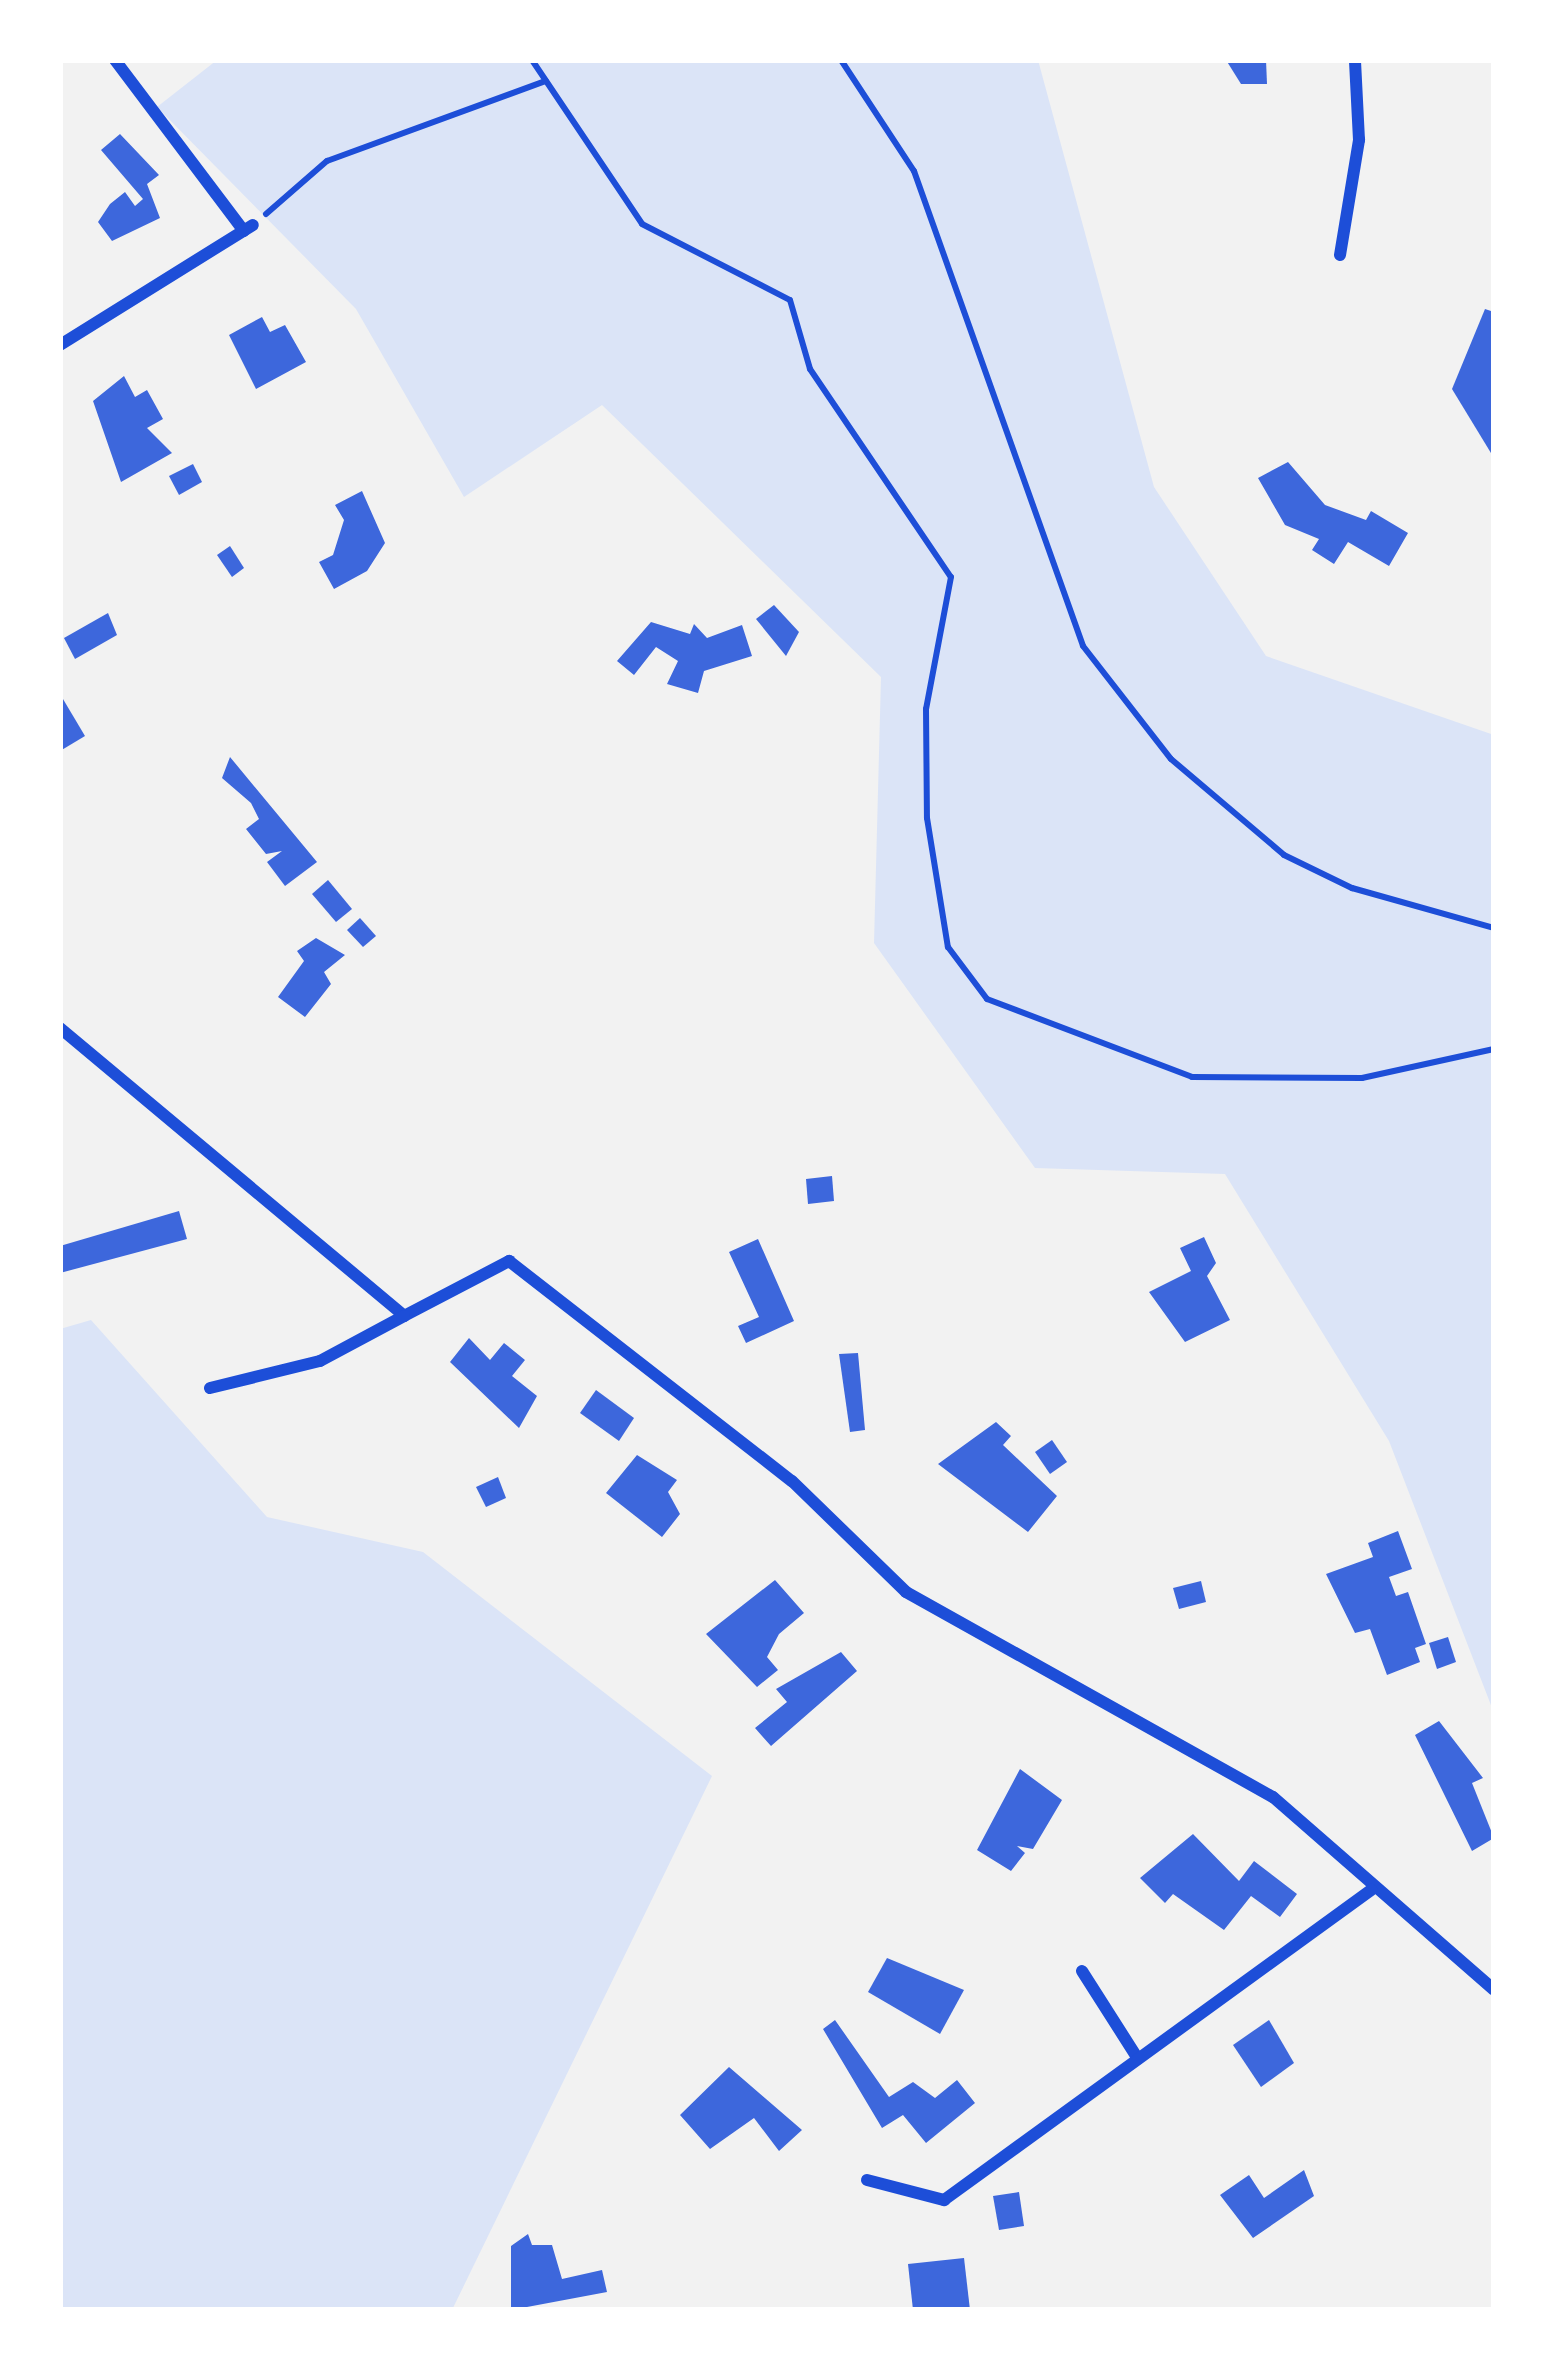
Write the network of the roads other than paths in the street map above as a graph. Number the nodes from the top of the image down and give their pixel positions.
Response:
1 (115, 60) edge
2 (1354, 60) edge
3 (1340, 255) dead end
4 (60, 345) edge
5 (60, 1028) edge
6 (404, 1316) junction
7 (210, 1388) dead end
8 (1371, 1890) junction
9 (1082, 1971) dead end
10 (1494, 1990) edge
11 (1138, 2059) junction
12 (867, 2180) dead end

1 - 4 street
2 - 3 street
5 - 6 street
6 - 7 street
6 - 8 street
8 - 10 street
8 - 11 street
9 - 11 street
11 - 12 street

